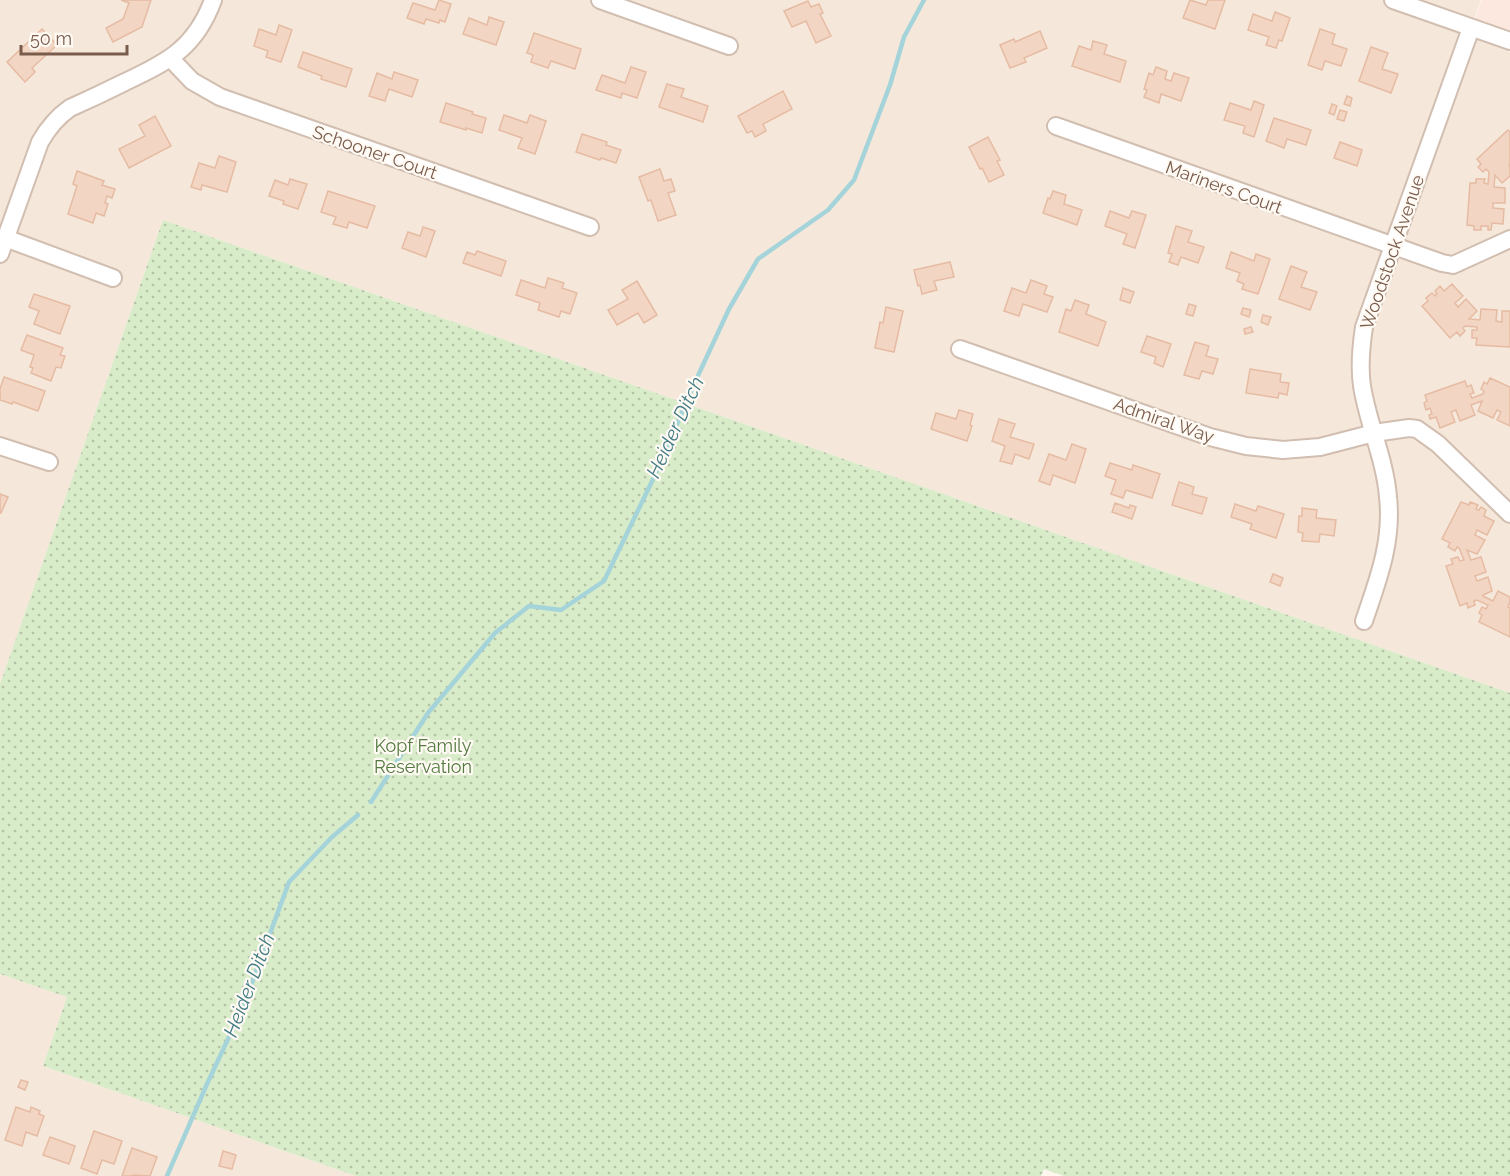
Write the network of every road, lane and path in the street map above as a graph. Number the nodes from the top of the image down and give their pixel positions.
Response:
1 (213, 0) edge
2 (600, 0) edge
3 (1393, 0) edge
4 (1471, 28) junction
5 (1510, 42) edge
6 (729, 45) dead end
7 (171, 59) junction
8 (1056, 126) dead end
9 (590, 227) dead end
10 (1510, 239) edge
11 (3, 246) edge
12 (1392, 247) junction
13 (113, 278) dead end
14 (960, 349) dead end
15 (1374, 433) junction
16 (0, 446) edge
17 (48, 462) dead end
18 (1510, 514) edge
19 (1364, 621) dead end

1 - 7 street
2 - 6 street
3 - 4 street
4 - 5 street
4 - 12 street, Woodstock Avenue
7 - 9 street, Schooner Court
7 - 11 street
8 - 12 street, Mariners Court
10 - 12 street, Mariners Court
11 - 13 street
12 - 15 street, Woodstock Avenue
14 - 15 street, Admiral Way
15 - 18 street, Admiral Way
15 - 19 street, Woodstock Avenue
16 - 17 street

